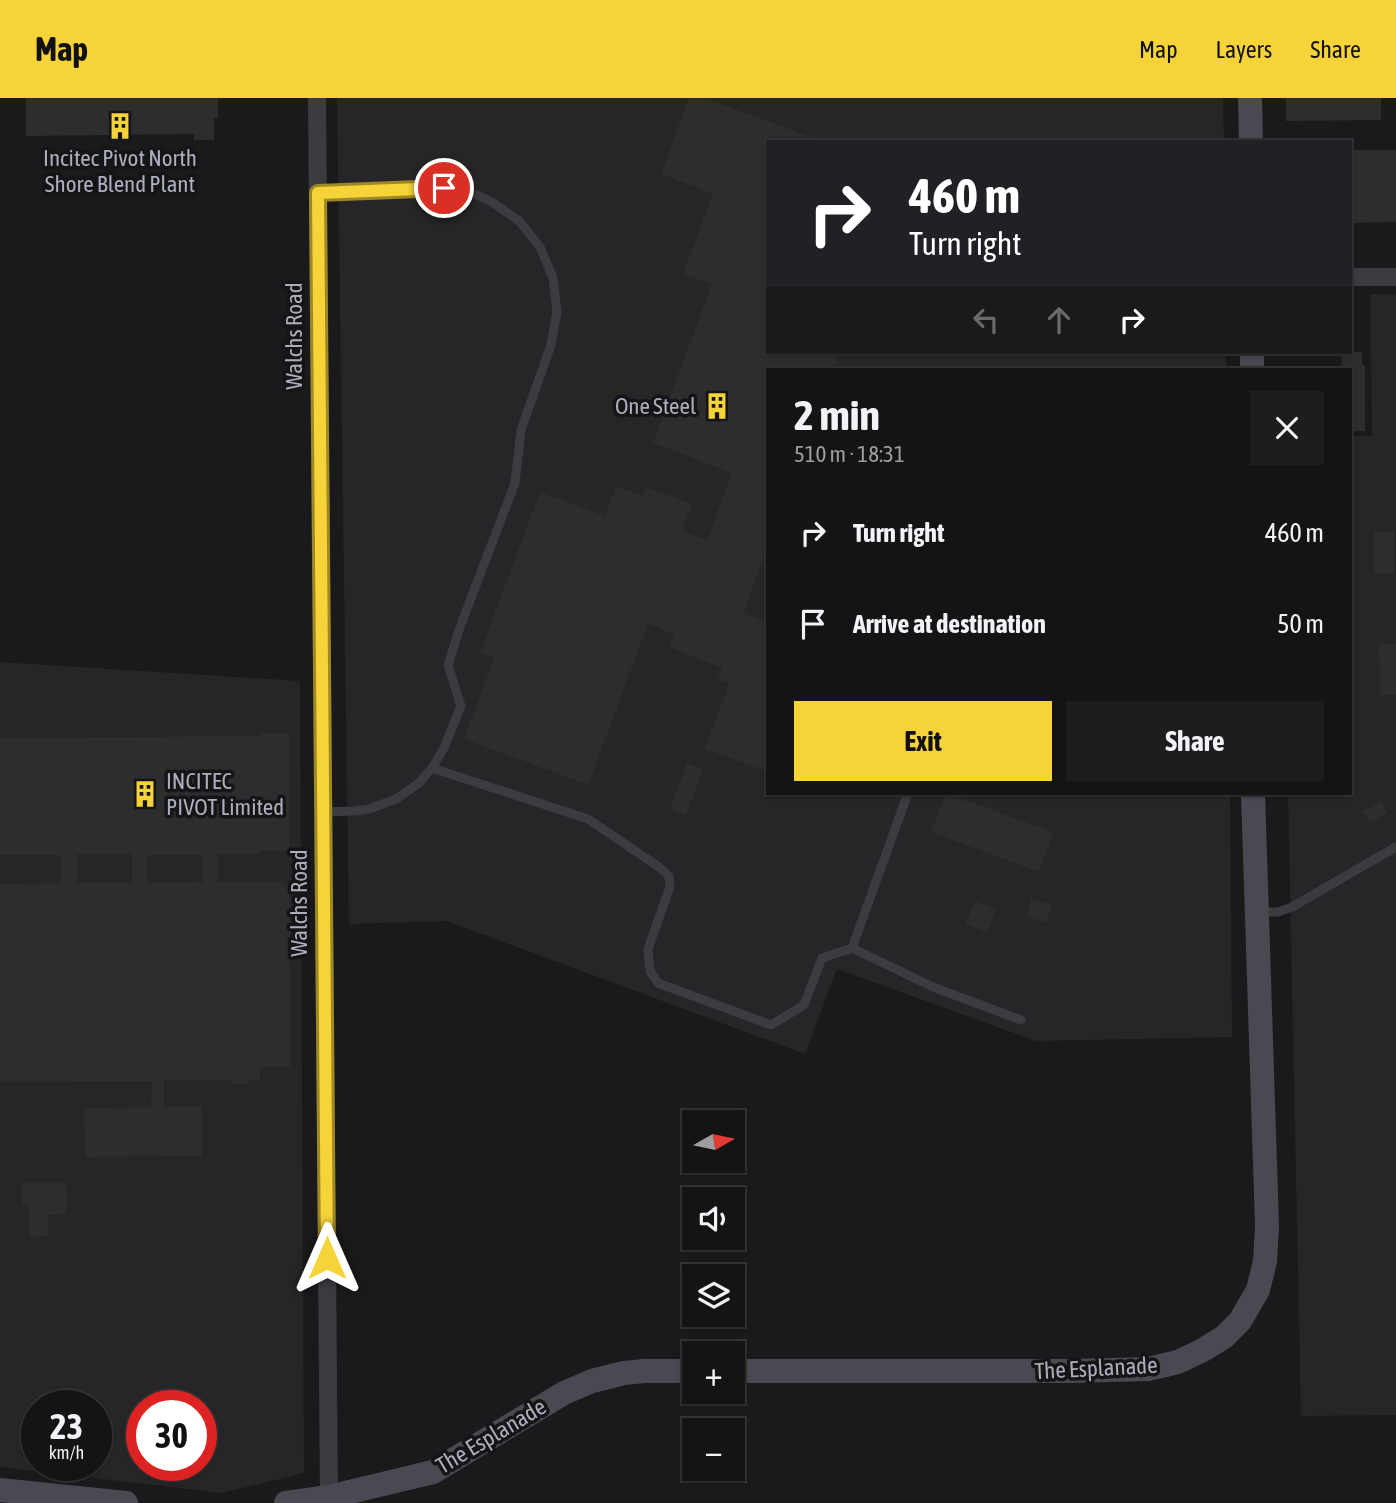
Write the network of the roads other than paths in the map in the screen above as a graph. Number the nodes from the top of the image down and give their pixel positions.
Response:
1 (317, 98) edge
2 (1250, 98) edge
3 (1251, 140) edge
4 (318, 193) junction
5 (1352, 277) edge
6 (1396, 278) edge
7 (432, 768) junction
8 (907, 795) edge
9 (1253, 800) edge
10 (323, 812) junction
11 (1396, 847) edge
12 (1257, 912) junction
13 (852, 947) junction
14 (1021, 1020) dead end
15 (682, 1371) edge
16 (745, 1371) edge
17 (0, 1490) edge
18 (328, 1497) junction
19 (126, 1503) edge
20 (286, 1503) edge

1 - 4 street, Walchs Road
2 - 3 street
4 - 7 lane
4 - 10 street, Walchs Road
5 - 6 street
7 - 10 lane
7 - 13 lane
8 - 13 lane
9 - 12 street, The Esplanade
10 - 18 street, Walchs Road
11 - 12 lane
12 - 16 street, The Esplanade
13 - 14 lane
15 - 18 street, The Esplanade
17 - 19 street
18 - 20 street, The Esplanade

